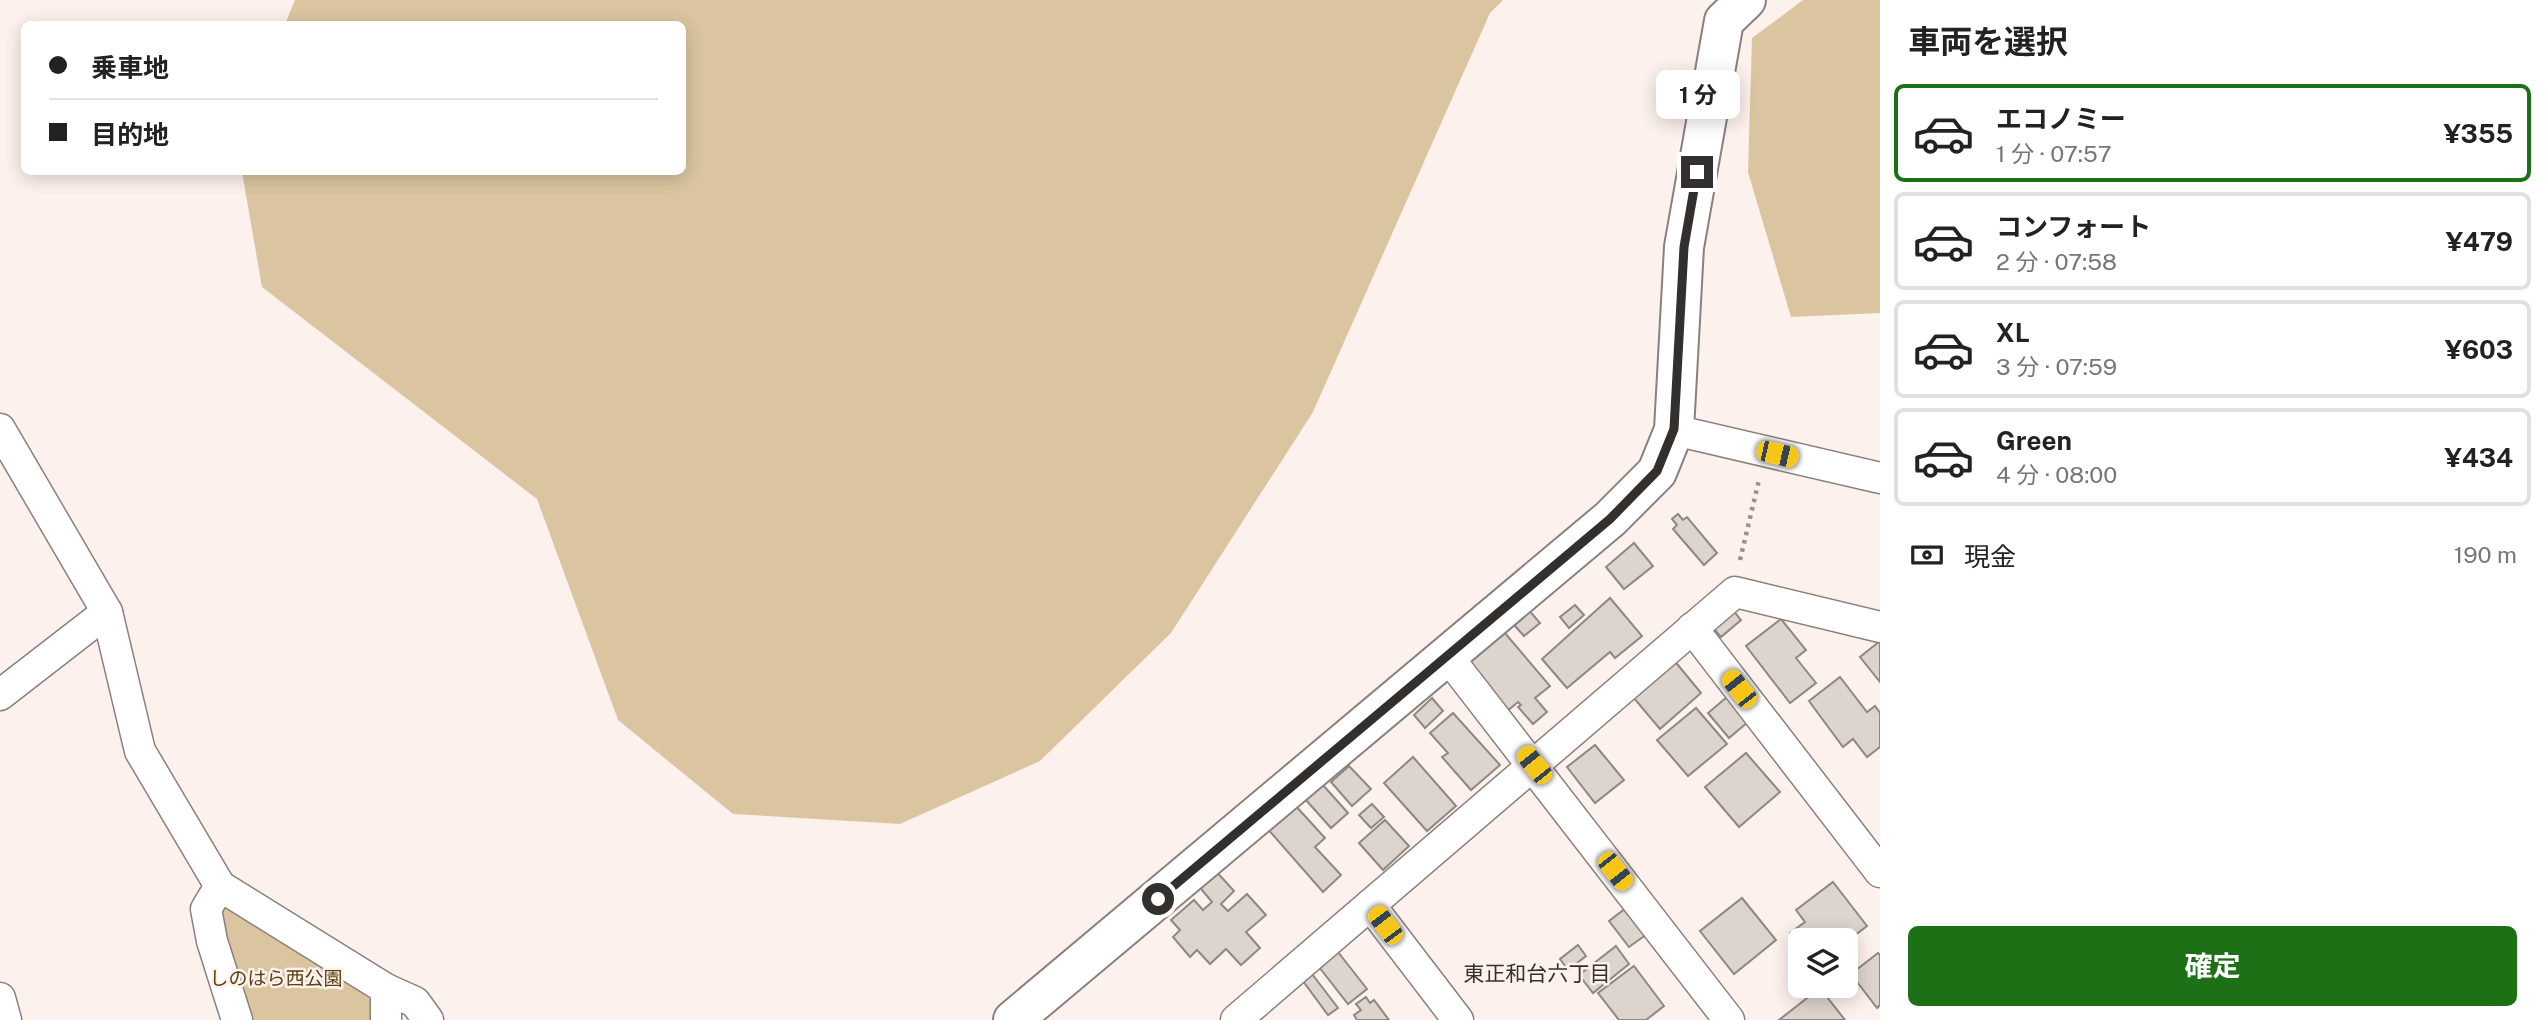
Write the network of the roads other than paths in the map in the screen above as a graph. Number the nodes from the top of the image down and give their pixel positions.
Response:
1 (1746, 0) edge
2 (0, 429) edge
3 (1674, 429) junction
4 (1880, 478) edge
5 (107, 612) junction
6 (1880, 626) edge
7 (1692, 628) junction
8 (1448, 657) junction
9 (0, 695) edge
10 (1534, 765) junction
11 (1880, 872) edge
12 (220, 887) junction
13 (1370, 905) junction
14 (386, 989) junction
15 (0, 998) edge
16 (6, 1020) edge
17 (237, 1020) edge
18 (386, 1020) edge
19 (428, 1020) edge
20 (1013, 1020) edge
21 (1236, 1020) edge
22 (1458, 1020) edge
23 (1729, 1020) edge

1 - 3 street
2 - 5 street
3 - 4 street
3 - 8 street
5 - 9 street
5 - 12 street
6 - 7 street
7 - 10 street
7 - 11 street
8 - 10 street
8 - 20 street
10 - 13 street
10 - 23 street
12 - 14 street
12 - 17 street
13 - 21 street
13 - 22 street
14 - 18 street
14 - 19 street
15 - 16 street

